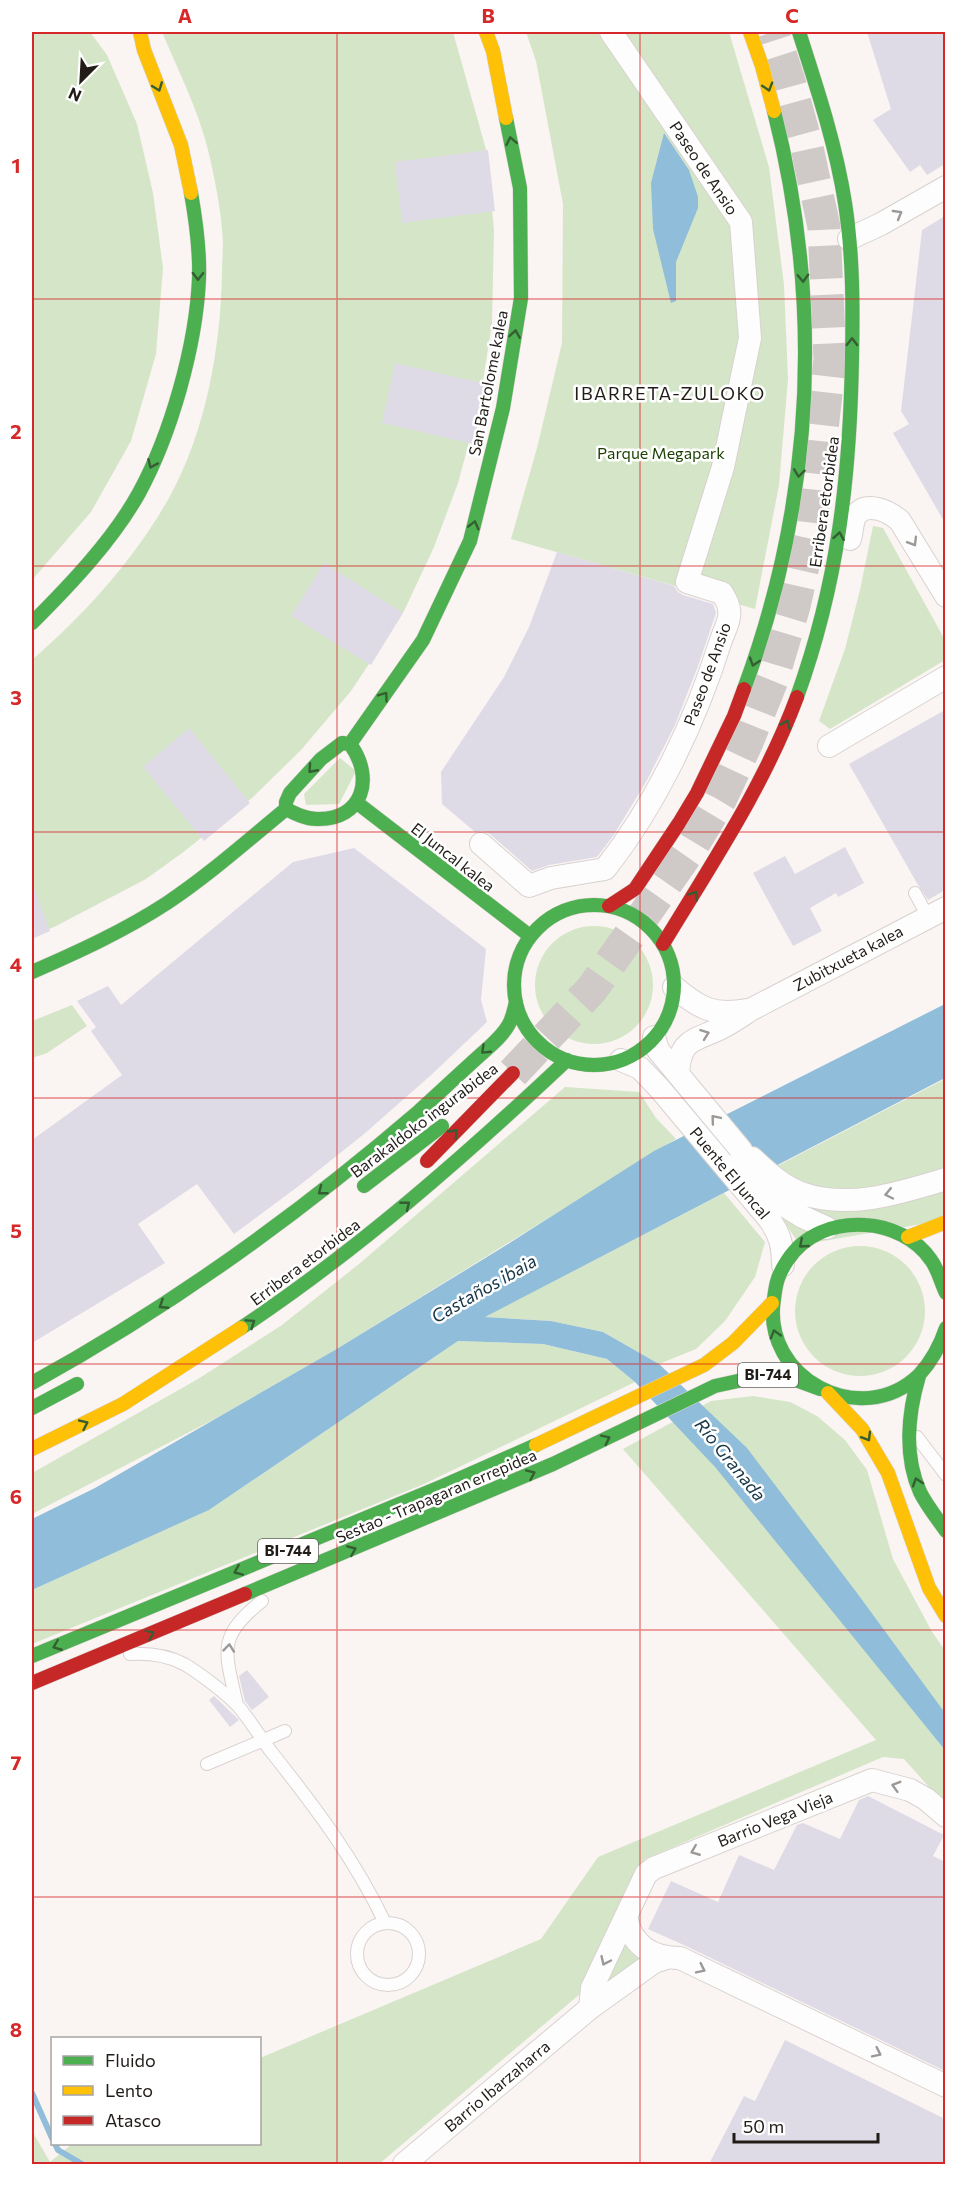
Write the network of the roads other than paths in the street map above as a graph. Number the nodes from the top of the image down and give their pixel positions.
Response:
1 (140, 32) edge
2 (486, 32) edge
3 (611, 32) edge
4 (750, 32) edge
5 (799, 32) edge
6 (945, 187) edge
7 (849, 239) junction
8 (945, 596) edge
9 (32, 623) edge
10 (945, 677) edge
11 (798, 695) junction
12 (350, 744) junction
13 (829, 746) dead end
14 (356, 802) junction
15 (286, 808) junction
16 (481, 844) dead end
17 (915, 893) dead end
18 (609, 906) junction
19 (937, 912) edge
20 (530, 936) junction
21 (663, 944) junction
22 (32, 972) edge
23 (674, 987) junction
24 (516, 1002) junction
25 (752, 1009) junction
26 (654, 1037) junction
27 (567, 1060) junction
28 (621, 1060) junction
29 (678, 1074) junction
30 (741, 1150) junction
31 (414, 1175) dead end
32 (945, 1179) edge
33 (355, 1194) dead end
34 (945, 1222) edge
35 (827, 1228) junction
36 (908, 1237) junction
37 (783, 1265) junction
38 (945, 1293) edge
39 (772, 1303) junction
40 (156, 1328) dead end
41 (945, 1328) edge
42 (112, 1337) junction
43 (91, 1376) dead end
44 (919, 1376) junction
45 (32, 1383) edge
46 (824, 1391) junction
47 (32, 1408) edge
48 (909, 1427) junction
49 (32, 1449) edge
50 (945, 1475) edge
51 (945, 1531) edge
52 (298, 1573) junction
53 (945, 1617) edge
54 (32, 1656) edge
55 (96, 1656) junction
56 (32, 1683) edge
57 (237, 1705) junction
58 (285, 1731) dead end
59 (263, 1741) junction
60 (207, 1764) dead end
61 (945, 1816) edge
62 (626, 1916) junction
63 (385, 1923) junction
64 (666, 1958) junction
65 (590, 2008) junction
66 (945, 2086) edge
67 (404, 2164) edge

1 -> 9 street
12 -> 2 street, San Bartolome kalea
3 - 16 street, Paseo de Ansio
4 -> 18 street, Erribera etorbidea
5 - 7 street, Erribera etorbidea
7 -> 6 street
11 -> 7 street, Erribera etorbidea
11 -> 8 street
10 - 13 street
21 -> 11 street, Erribera etorbidea
12 - 14 street
12 -> 15 street
14 - 15 street
14 - 20 street, El Juncal kalea
15 - 22 street
17 - 19 lane
18 - 20 street
18 - 21 street
19 - 25 street, Zubitxueta kalea
20 - 24 street
21 - 23 street
23 - 25 street, Zubitxueta kalea
23 - 26 street
24 - 27 street
24 -> 42 street
29 -> 25 street, Zubitxueta kalea
26 - 28 street
26 - 29 street, Puente El Juncal
27 - 28 street
49 -> 27 street, Erribera etorbidea
28 - 37 street, Puente El Juncal
30 -> 29 street, Puente El Juncal
32 -> 30 street
30 - 35 street, Puente El Juncal
31 -> 33 street, Barakaldoko ingurabidea
34 - 36 street
35 - 36 street, BI-744
35 -> 37 street, BI-744
36 - 38 street, BI-744
37 - 39 street, BI-744
46 -> 39 street, BI-744
39 -> 54 street, Sestao - Trapagaran errepidea / BI-744
40 - 42 street
41 - 44 street, BI-744
42 - 45 street
43 - 47 street
44 - 46 street, BI-744
44 - 48 street
52 -> 46 street, Sestao - Trapagaran errepidea / BI-744
46 -> 53 street
48 - 50 lane
51 -> 48 street
55 -> 52 street, Sestao - Trapagaran errepidea / BI-744
57 -> 52 lane
55 - 56 street, Sestao - Trapagaran errepidea / BI-744
55 - 57 lane
57 - 59 lane
58 - 59 lane
59 - 60 lane
59 - 63 lane
61 -> 62 street, Barrio Vega Vieja
62 - 64 street
62 -> 65 street, Barrio Vega Vieja
63 - 63 lane
64 - 65 street
64 -> 66 street
65 - 67 street, Barrio Ibarzaharra

